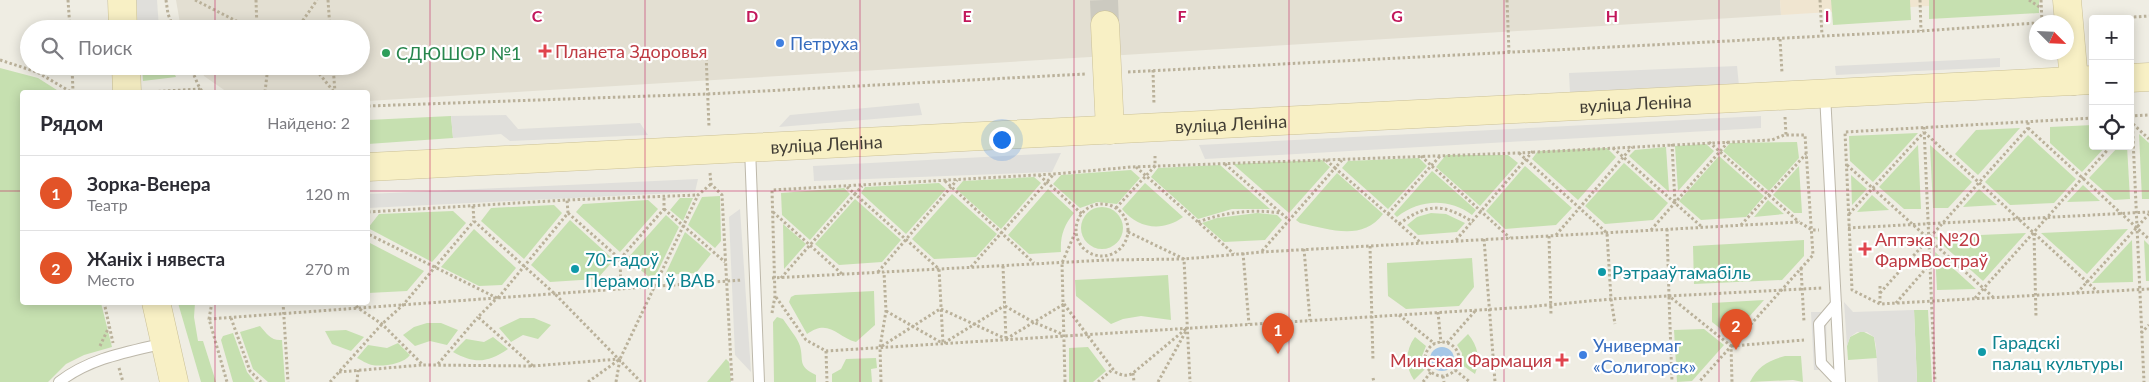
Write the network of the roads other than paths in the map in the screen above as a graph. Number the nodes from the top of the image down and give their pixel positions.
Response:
1 (122, 0) edge
2 (2067, 0) edge
3 (123, 20) edge
4 (1105, 25) tunnel mouth
5 (126, 75) edge
6 (2149, 77) edge
7 (2134, 78) edge
8 (2084, 81) edge
9 (127, 90) edge
10 (1824, 94) junction
11 (1110, 130) junction
12 (750, 148) junction
13 (370, 167) edge
14 (1836, 304) junction
15 (157, 305) edge
16 (166, 343) junction
17 (59, 382) edge
18 (174, 382) edge
19 (759, 382) edge
20 (1839, 382) edge

1 - 3 main road
2 - 8 main road
4 - 11 main road
5 - 9 main road
6 - 7 main road
8 - 10 main road, вуліца Леніна
10 - 11 main road, вуліца Леніна
10 - 14 lane
11 - 12 main road, вуліца Леніна
12 - 13 main road, вуліца Леніна
12 - 19 lane
14 - 20 lane
14 - 20 lane
15 - 16 main road
16 - 17 lane
16 - 18 main road

